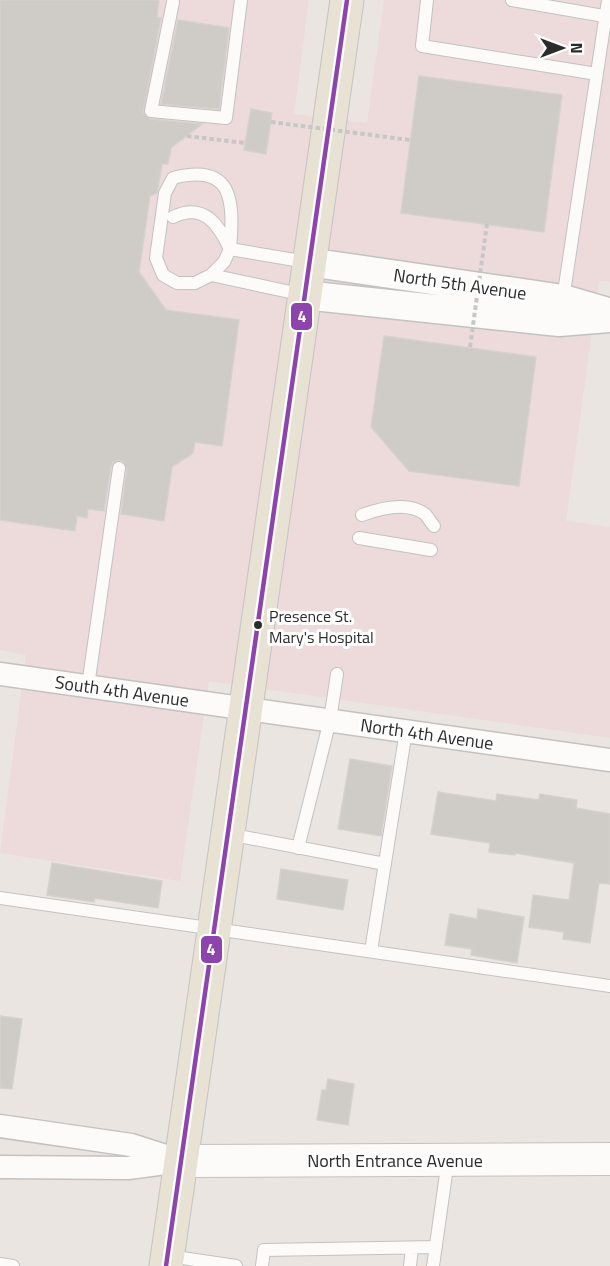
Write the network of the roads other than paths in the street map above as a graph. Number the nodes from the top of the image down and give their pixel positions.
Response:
1 (241, 0) edge
2 (346, 0) edge
3 (427, 0) edge
4 (512, 0) edge
5 (608, 0) edge
6 (173, 2) dead end
7 (608, 16) edge
8 (597, 74) junction
9 (173, 217) dead end
10 (230, 249) junction
11 (308, 262) junction
12 (211, 275) junction
13 (304, 295) junction
14 (563, 299) junction
15 (610, 312) edge
16 (610, 318) edge
17 (119, 468) dead end
18 (362, 515) dead end
19 (434, 526) dead end
20 (359, 538) dead end
21 (431, 550) dead end
22 (0, 674) edge
23 (337, 674) dead end
24 (88, 686) junction
25 (244, 708) junction
26 (330, 720) junction
27 (406, 731) junction
28 (610, 760) edge
29 (227, 834) junction
30 (298, 848) junction
31 (385, 864) junction
32 (0, 898) edge
33 (214, 928) junction
34 (371, 951) junction
35 (610, 986) edge
36 (0, 1126) edge
37 (448, 1160) junction
38 (610, 1160) edge
39 (181, 1161) junction
40 (0, 1167) edge
41 (436, 1247) junction
42 (412, 1248) junction
43 (167, 1261) edge
44 (0, 1264) edge
45 (13, 1266) edge
46 (236, 1266) edge
47 (262, 1266) edge
48 (410, 1266) edge
49 (433, 1266) edge

1 - 6 lane
2 - 11 main road
3 - 8 lane
4 - 7 lane
5 - 7 lane
7 - 8 lane
8 - 14 lane
9 - 10 lane
10 - 11 lane
10 - 12 lane
10 - 12 lane
11 - 13 main road
11 - 14 street, North 5th Avenue
12 - 13 lane
13 - 16 street
13 - 25 main road
14 - 15 street, North 5th Avenue
17 - 24 lane
18 - 19 lane
20 - 21 lane
22 - 24 street, South 4th Avenue
23 - 26 lane
24 - 25 street, South 4th Avenue
25 - 26 street, North 4th Avenue
25 - 29 main road
26 - 27 street, North 4th Avenue
26 - 30 lane
27 - 28 street, North 4th Avenue
27 - 31 lane
29 - 30 lane
29 - 33 main road
30 - 31 lane
31 - 34 lane
32 - 33 lane
33 - 34 lane
33 - 39 main road
34 - 35 lane
36 - 39 street
37 - 38 main road, North Entrance Avenue
37 - 39 main road, North Entrance Avenue
37 - 41 lane
39 - 40 street
39 - 43 main road
41 - 42 lane
41 - 49 lane
42 - 47 lane
42 - 48 lane
43 - 46 lane
44 - 45 lane

